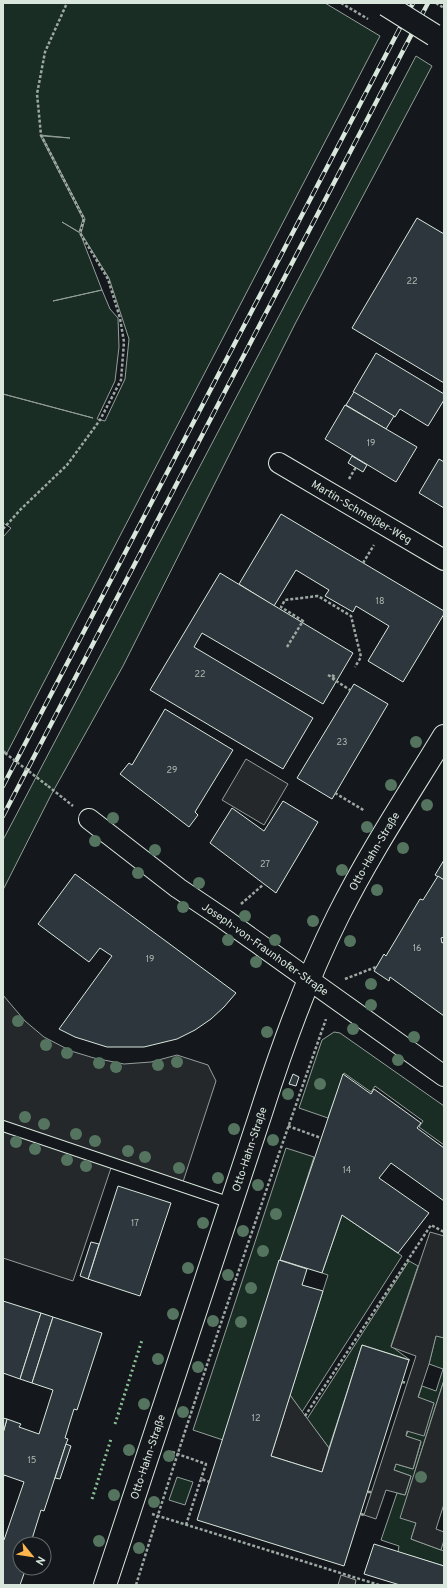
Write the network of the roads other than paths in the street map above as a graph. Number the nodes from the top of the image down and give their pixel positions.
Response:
1 (386, 5) dead end
2 (434, 35) dead end
3 (279, 463) dead end
4 (444, 560) edge
5 (444, 736) edge
6 (89, 819) road end
7 (309, 980) junction
8 (444, 1076) edge
9 (3, 1126) edge
10 (231, 1203) junction
11 (105, 1585) edge

1 - 2 street, bridge
3 - 4 street, Martin-Schmeißer-Weg
5 - 7 street, Otto-Hahn-Straße
6 - 7 street, Joseph-von-Fraunhofer-Straße
7 - 8 street, Joseph-von-Fraunhofer-Straße
7 - 10 street, Otto-Hahn-Straße
9 - 10 lane
10 - 11 street, Otto-Hahn-Straße

